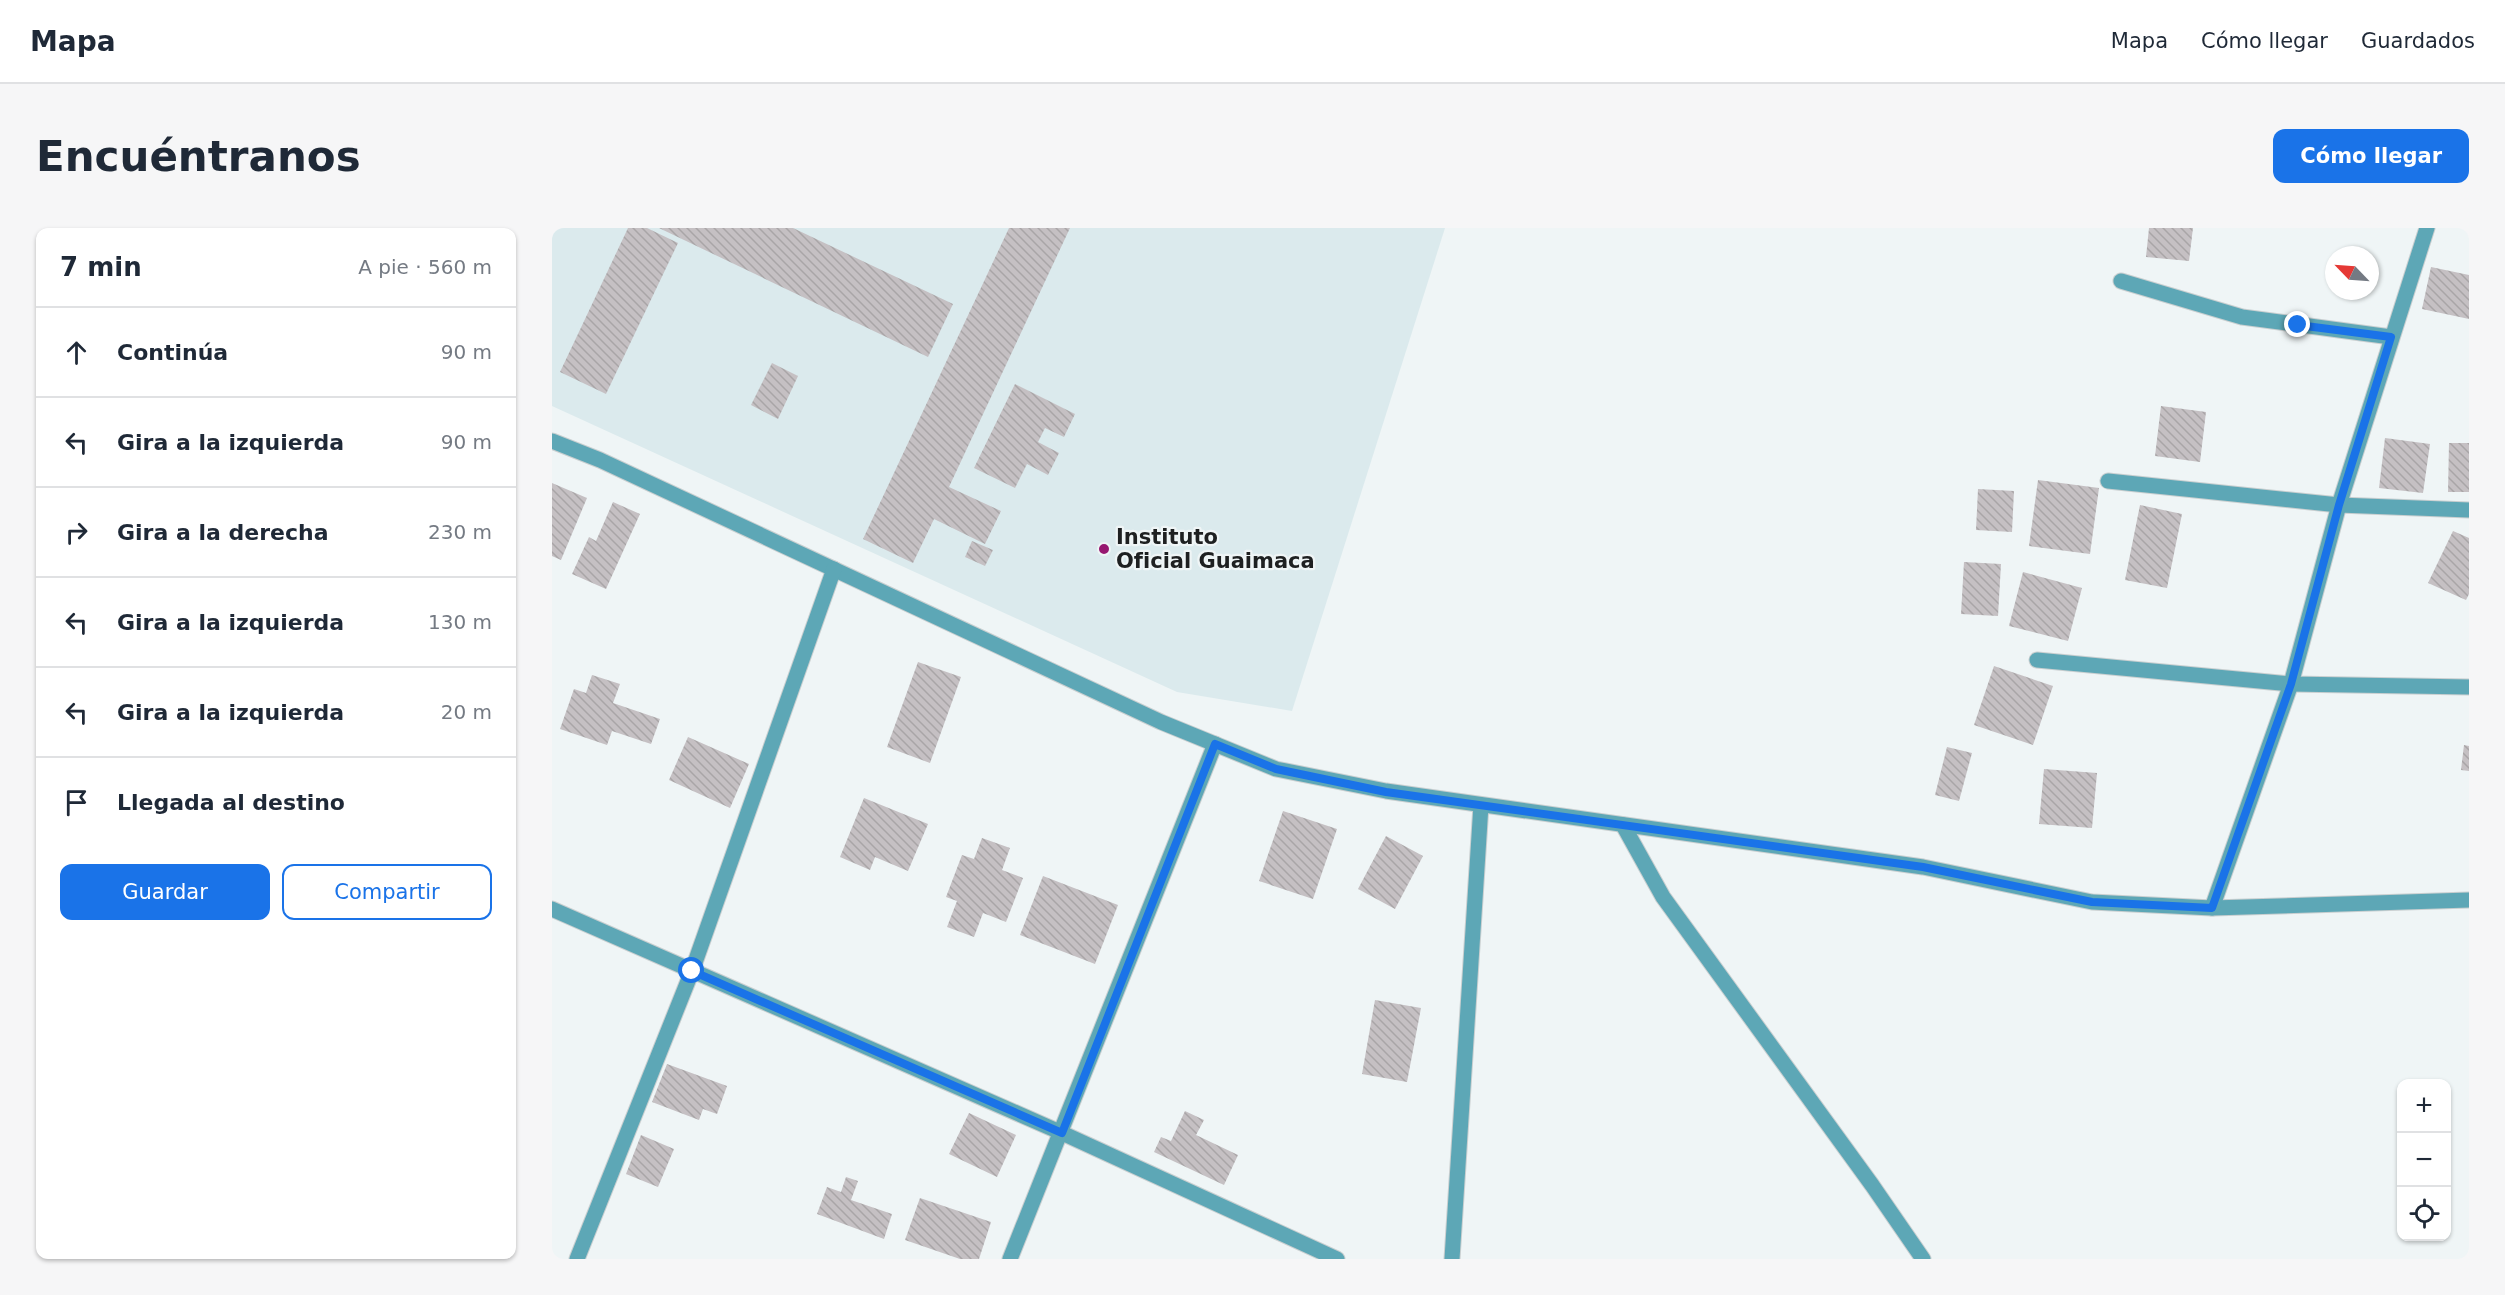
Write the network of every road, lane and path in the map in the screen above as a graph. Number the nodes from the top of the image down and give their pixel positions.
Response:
1 (2427, 228) edge
2 (2121, 281) dead end
3 (2391, 337) junction
4 (552, 441) edge
5 (2108, 481) dead end
6 (2339, 505) junction
7 (2469, 510) edge
8 (834, 569) junction
9 (2037, 660) dead end
10 (2291, 684) junction
11 (2469, 687) edge
12 (1215, 744) junction
13 (1481, 805) junction
14 (1623, 825) junction
15 (2469, 900) edge
16 (2212, 908) junction
17 (552, 909) edge
18 (692, 971) junction
19 (1062, 1133) junction
20 (577, 1259) edge
21 (1010, 1259) edge
22 (1337, 1259) edge
23 (1452, 1259) edge
24 (1923, 1259) edge

1 - 3 street
2 - 3 street
3 - 6 street
4 - 8 street
5 - 6 street
6 - 7 street
6 - 10 street
8 - 12 street
8 - 18 street
9 - 10 street
10 - 11 street
10 - 16 street
12 - 13 street
12 - 19 street
13 - 14 street
13 - 23 street
14 - 16 street
14 - 24 street
15 - 16 street
17 - 18 street
18 - 19 street
18 - 20 street
19 - 21 street
19 - 22 street

